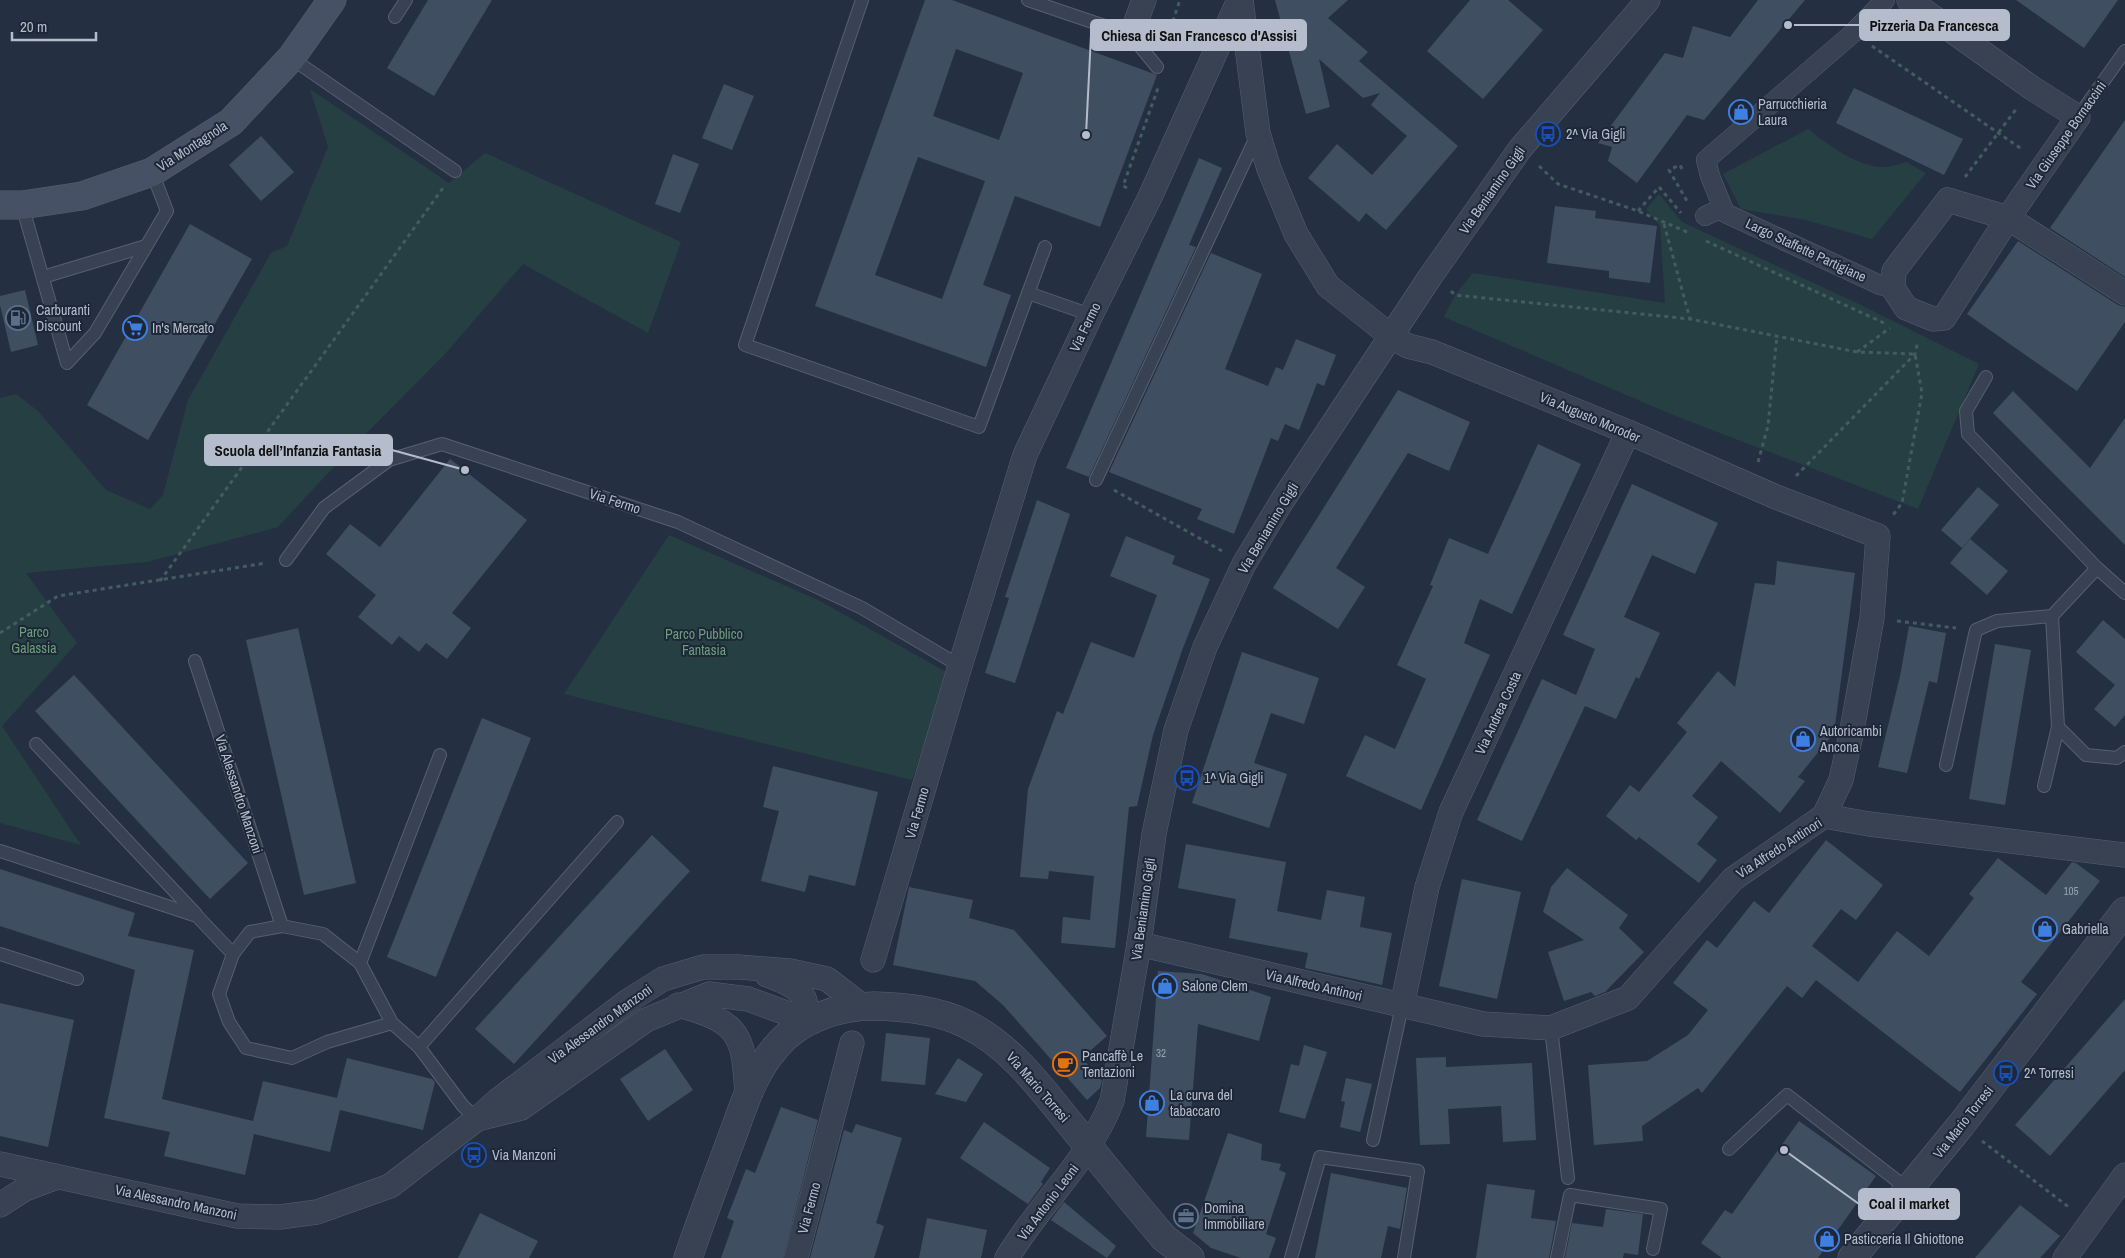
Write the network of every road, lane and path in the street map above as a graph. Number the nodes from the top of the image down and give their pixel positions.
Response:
1 (332, 0) edge
2 (406, 0) edge
3 (862, 0) edge
4 (1028, 0) edge
5 (1144, 0) edge
6 (1180, 0) edge
7 (1240, 0) edge
8 (1648, 0) edge
9 (1885, 0) edge
10 (1909, 0) edge
11 (395, 17) dead end
12 (1852, 34) junction
13 (1131, 35) junction
14 (2125, 51) edge
15 (291, 58) junction
16 (1157, 67) junction
17 (2032, 88) junction
18 (2078, 117) junction
19 (1258, 133) junction
20 (1999, 133) junction
21 (1520, 148) junction
22 (2045, 165) junction
23 (455, 171) joint
24 (152, 172) junction
25 (1684, 174) dead end
26 (1150, 197) junction
27 (1948, 200) junction
28 (11, 205) edge
29 (1706, 210) junction
30 (1638, 211) junction
31 (1682, 214) dead end
32 (2008, 218) junction
33 (1664, 223) junction
34 (1696, 236) dead end
35 (1705, 240) dead end
36 (146, 246) junction
37 (1045, 247) dead end
38 (43, 277) junction
39 (1430, 277) junction
40 (1893, 288) junction
41 (1028, 293) junction
42 (2125, 293) edge
43 (1091, 315) junction
44 (1690, 319) junction
45 (1778, 335) junction
46 (1392, 337) junction
47 (1857, 352) junction
48 (1915, 354) junction
49 (1986, 377) dead end
50 (1628, 432) junction
51 (1096, 480) joint
52 (1751, 486) junction
53 (1776, 497) junction
54 (1878, 536) junction
55 (1224, 552) dead end
56 (286, 560) joint
57 (2097, 568) junction
58 (160, 581) junction
59 (2125, 593) edge
60 (2052, 616) junction
61 (1890, 620) dead end
62 (1976, 630) junction
63 (0, 633) edge
64 (195, 662) dead end
65 (960, 666) junction
66 (2058, 727) junction
67 (36, 744) dead end
68 (2125, 752) edge
69 (440, 755) dead end
70 (1946, 765) dead end
71 (2044, 786) dead end
72 (1824, 816) junction
73 (617, 822) dead end
74 (0, 851) edge
75 (2125, 855) edge
76 (2125, 911) edge
77 (197, 916) junction
78 (282, 926) junction
79 (1139, 944) junction
80 (0, 954) edge
81 (233, 954) junction
82 (873, 960) dead end
83 (360, 963) junction
84 (739, 967) junction
85 (77, 979) dead end
86 (678, 1005) junction
87 (862, 1006) junction
88 (1402, 1006) junction
89 (808, 1021) junction
90 (392, 1023) junction
91 (1551, 1028) junction
92 (852, 1043) dead end
93 (419, 1047) junction
94 (746, 1098) junction
95 (476, 1119) junction
96 (1961, 1125) junction
97 (1373, 1140) dead end
98 (1089, 1147) junction
99 (1730, 1149) dead end
100 (0, 1164) edge
101 (2125, 1176) edge
102 (57, 1177) junction
103 (1568, 1178) dead end
104 (1909, 1190) junction
105 (0, 1205) edge
106 (2089, 1222) junction
107 (1653, 1249) dead end
108 (688, 1258) edge
109 (796, 1258) edge
110 (1007, 1258) edge
111 (1190, 1258) edge
112 (1291, 1258) edge
113 (1404, 1258) edge
114 (1557, 1258) edge
115 (1852, 1258) edge
116 (2065, 1258) edge

1 - 15 main road, Via Montagnola
2 - 11 lane
3 - 41 lane
4 - 13 lane
5 - 13 street
6 - 16 path
7 - 19 street, Via Augusto Moroder
7 - 26 street, Via Fermo
8 - 21 street, Via Beniamino Gigli
9 - 12 street
10 - 17 street
12 - 20 path
12 - 29 street
13 - 16 lane
14 - 18 lane, Via Giuseppe Bornaccini
15 - 23 lane
15 - 24 main road, Via Montagnola
16 - 26 path
17 - 18 street
17 - 20 path
18 - 22 street, Via Giuseppe Bornaccini
19 - 46 street, Via Augusto Moroder
19 - 51 lane
20 - 22 path
20 - 27 path
21 - 30 path
21 - 39 street, Via Beniamino Gigli
22 - 32 street, Via Giuseppe Bornaccini
23 - 58 path
24 - 28 main road, Via Montagnola
24 - 36 lane
25 - 29 path
26 - 43 street, Via Fermo
27 - 32 street
27 - 40 street
28 - 38 lane
29 - 40 street, Largo Staffette Partigiane
30 - 31 path
30 - 33 path
32 - 40 street, Via Giuseppe Bornaccini
32 - 42 street
33 - 34 path
33 - 44 path
35 - 47 path
36 - 38 lane
36 - 38 lane
37 - 41 lane
39 - 44 path
39 - 46 street, Via Beniamino Gigli
41 - 43 lane
43 - 65 street, Via Fermo
44 - 45 path
45 - 47 path
45 - 52 path
46 - 50 street, Via Augusto Moroder
46 - 79 street, Via Beniamino Gigli
47 - 48 path
48 - 53 path
48 - 54 path
49 - 57 lane
50 - 52 street, Via Augusto Moroder
50 - 88 street, Via Andrea Costa
51 - 55 path
52 - 53 street, Via Augusto Moroder
53 - 54 street, Via Augusto Moroder
54 - 72 street
56 - 58 path
56 - 65 lane, Via Fermo
57 - 59 lane
57 - 60 lane
58 - 63 path
60 - 62 lane
60 - 66 lane
61 - 62 path
62 - 70 lane
64 - 78 lane, Via Alessandro Manzoni
65 - 82 street, Via Fermo
66 - 68 lane
66 - 71 lane
67 - 77 lane
69 - 83 lane
72 - 75 street, Via Alfredo Antinori
72 - 91 street, Via Alfredo Antinori
73 - 93 lane
74 - 77 lane
76 - 96 street, Via Mario Torresi
77 - 81 lane
78 - 81 lane
78 - 83 lane
79 - 88 street, Via Alfredo Antinori
79 - 98 street, Via Beniamino Gigli
80 - 85 lane
81 - 90 lane
83 - 90 lane
84 - 87 street, Via Alessandro Manzoni
84 - 89 street, Via Alessandro Manzoni
84 - 95 street, Via Alessandro Manzoni
86 - 89 street, Via Alessandro Manzoni
86 - 94 street
86 - 95 street, Via Alessandro Manzoni
87 - 89 street, Via Mario Torresi
87 - 98 street, Via Mario Torresi
88 - 91 street, Via Alfredo Antinori
88 - 97 lane
89 - 94 street, Via Mario Torresi
90 - 93 lane
91 - 103 lane
92 - 109 street, Via Fermo
93 - 95 lane
94 - 108 street, Via Mario Torresi
95 - 102 street, Via Alessandro Manzoni
96 - 104 street, Via Mario Torresi
96 - 106 path
98 - 110 street, Via Antonio Leoni
98 - 111 street, Via Mario Torresi
99 - 104 lane
100 - 102 street, Via Alessandro Manzoni
101 - 106 street
102 - 105 street
104 - 115 street, Via Mario Torresi
106 - 116 street
107 - 114 lane
112 - 113 lane

